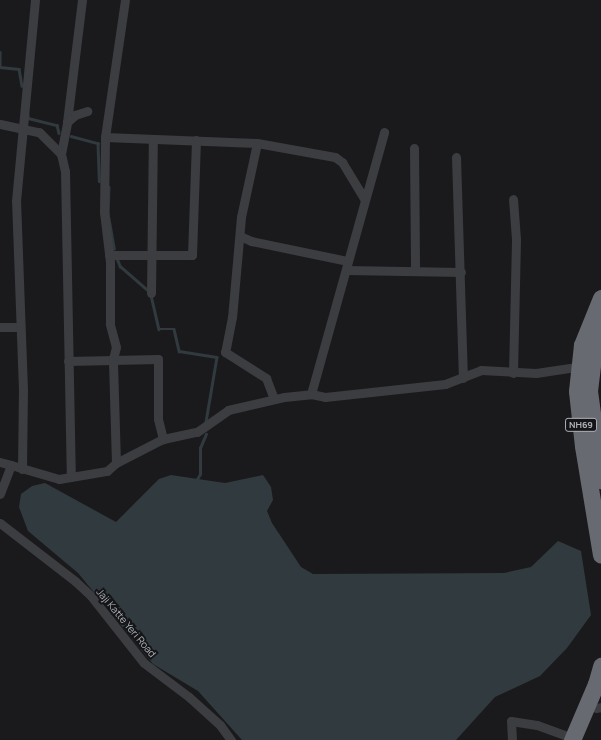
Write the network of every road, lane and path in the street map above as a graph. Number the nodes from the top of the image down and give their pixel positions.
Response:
1 (35, 0) edge
2 (82, 0) edge
3 (125, 0) edge
4 (87, 112) dead end
5 (67, 122) junction
6 (0, 124) edge
7 (22, 126) junction
8 (384, 132) dead end
9 (105, 137) junction
10 (153, 139) junction
11 (196, 140) junction
12 (256, 143) junction
13 (414, 148) dead end
14 (61, 154) junction
15 (456, 157) dead end
16 (513, 199) dead end
17 (365, 200) junction
18 (240, 236) junction
19 (109, 255) junction
20 (152, 256) junction
21 (348, 261) junction
22 (346, 270) junction
23 (415, 271) junction
24 (462, 272) junction
25 (151, 293) dead end
26 (601, 298) edge
27 (0, 327) edge
28 (20, 327) junction
29 (601, 329) edge
30 (113, 359) junction
31 (68, 361) junction
32 (585, 366) junction
33 (513, 373) junction
34 (463, 378) junction
35 (311, 394) junction
36 (274, 399) junction
37 (163, 439) junction
38 (0, 462) edge
39 (116, 463) junction
40 (11, 465) junction
41 (22, 469) junction
42 (71, 477) junction
43 (601, 480) edge
44 (0, 494) edge
45 (0, 523) edge
46 (601, 555) edge
47 (601, 666) edge
48 (599, 703) edge
49 (575, 739) edge
50 (231, 740) edge
51 (512, 740) edge

1 - 7 street
2 - 5 street
3 - 9 street
4 - 5 street
5 - 14 street
6 - 7 street
7 - 14 street
7 - 28 street
8 - 17 street
9 - 10 street
9 - 19 street
10 - 11 street
10 - 20 street
11 - 12 street
11 - 20 street
12 - 17 street
12 - 18 street
13 - 23 street
14 - 31 street
15 - 24 street
16 - 33 street
17 - 21 street
18 - 21 street
18 - 36 street
19 - 20 street
19 - 30 street
20 - 25 street
21 - 22 street
22 - 23 street
22 - 35 street
23 - 24 street
24 - 34 street
26 - 32 highway, NH69
27 - 28 street
28 - 41 street
29 - 32 highway, NH69
30 - 31 street
30 - 37 street
30 - 39 street
31 - 42 street
32 - 33 street
32 - 43 highway, NH69
32 - 46 highway, NH69
33 - 34 street
34 - 35 street
35 - 36 street
36 - 37 street
37 - 39 street
38 - 40 street
39 - 42 street
40 - 41 street
40 - 44 street
41 - 42 street
45 - 50 street, Jaji Katte Yeri Road
47 - 49 highway
48 - 49 highway
49 - 51 street

